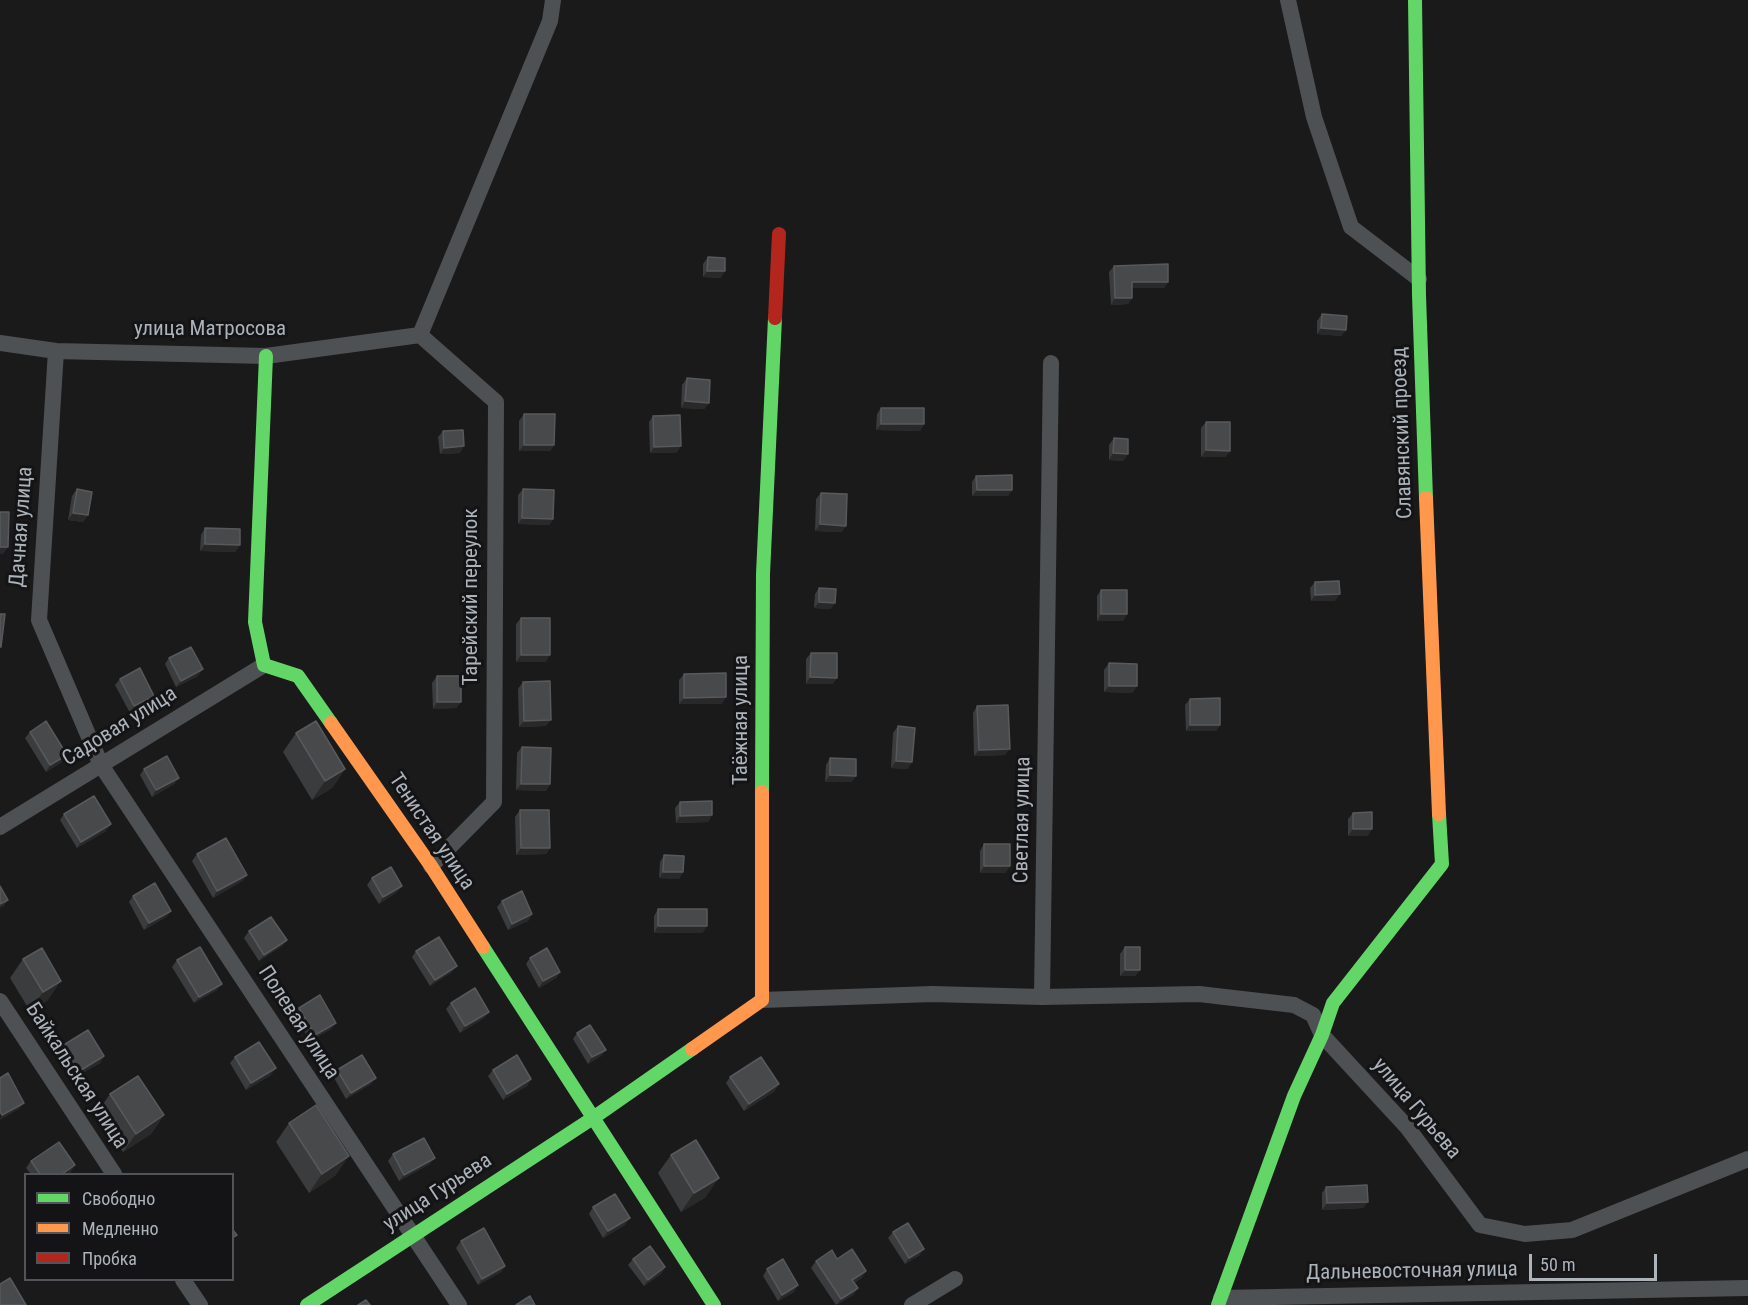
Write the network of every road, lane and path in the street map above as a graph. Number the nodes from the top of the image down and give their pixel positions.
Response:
1 (553, 0) edge
2 (1288, 0) edge
3 (1415, 0) edge
4 (779, 234) dead end
5 (1419, 279) junction
6 (420, 335) junction
7 (0, 343) edge
8 (56, 351) junction
9 (266, 356) junction
10 (1051, 363) dead end
11 (264, 665) junction
12 (101, 765) junction
13 (0, 827) edge
14 (431, 866) junction
15 (1042, 998) junction
16 (762, 1000) junction
17 (0, 1001) edge
18 (1323, 1035) junction
19 (593, 1118) junction
20 (1748, 1159) edge
21 (113, 1173) edge
22 (413, 1237) junction
23 (955, 1280) dead end
24 (184, 1281) edge
25 (1748, 1288) edge
26 (1219, 1302) edge
27 (200, 1305) edge
28 (307, 1305) edge
29 (459, 1305) edge
30 (714, 1305) edge
31 (912, 1305) edge

1 - 6 street
2 - 5 street
3 - 5 street, Славянский проезд
4 - 16 street, Таёжная улица
5 - 18 street, Славянский проезд
6 - 9 street, улица Матросова
6 - 14 street, Тарейский переулок
7 - 8 street, улица Матросова
8 - 9 street, улица Матросова
8 - 12 street, Дачная улица
9 - 11 street
10 - 15 street, Светлая улица
11 - 12 street, Садовая улица
11 - 14 street, Тенистая улица
12 - 13 street, Садовая улица
12 - 22 street, Полевая улица
14 - 19 street, Тенистая улица
15 - 16 street
15 - 18 street, улица Гурьева
16 - 19 street
17 - 21 street, Байкальская улица
18 - 20 street, улица Гурьева
18 - 26 street
19 - 22 street, улица Гурьева
19 - 30 street, Тенистая улица
22 - 28 street, улица Гурьева
22 - 29 street, Полевая улица
23 - 31 street
24 - 27 street
25 - 26 street, Дальневосточная улица

